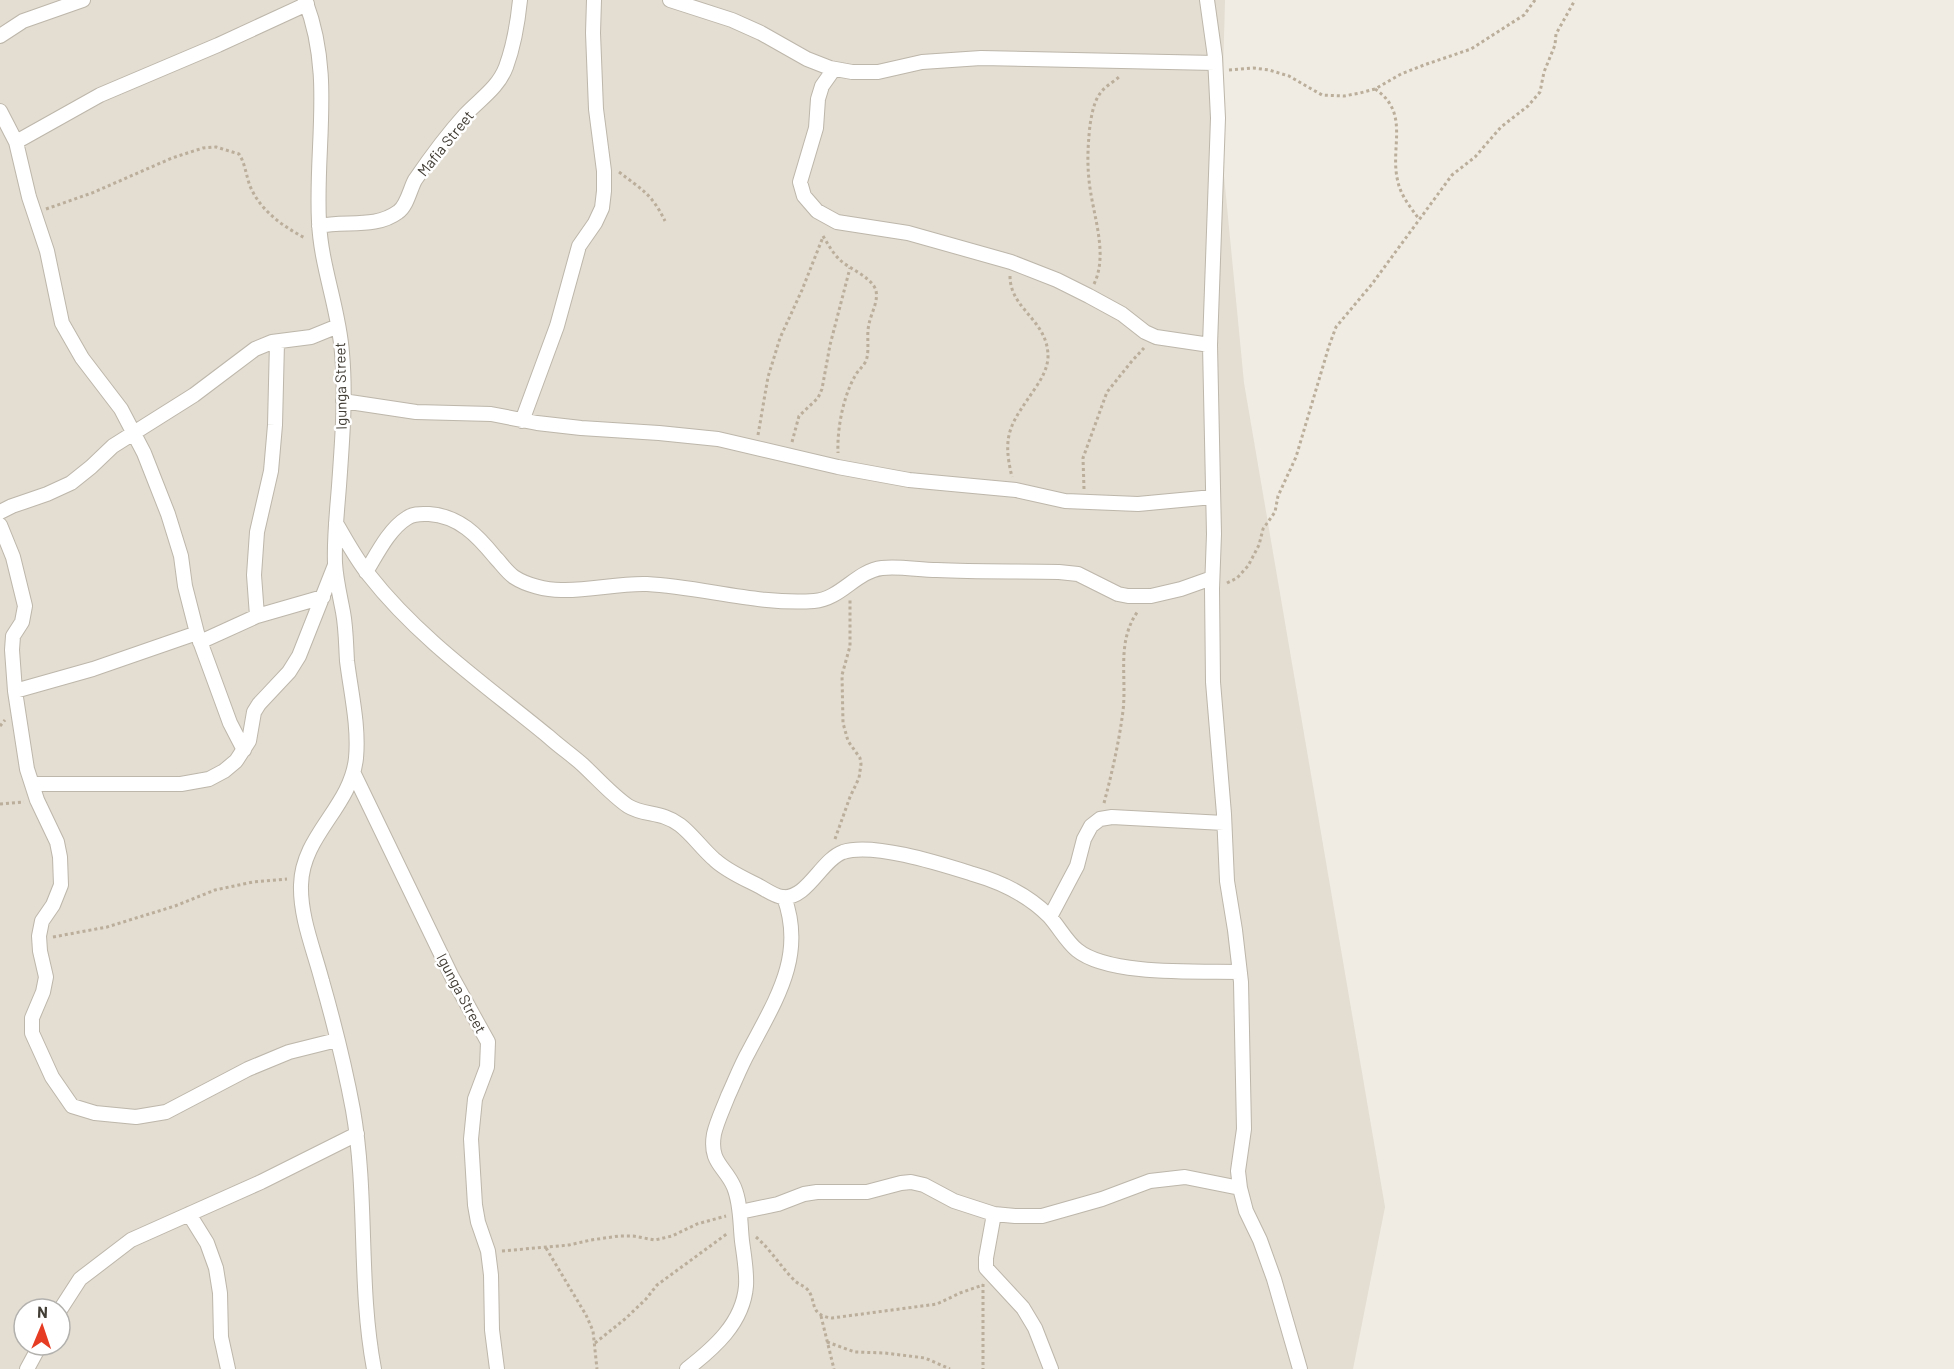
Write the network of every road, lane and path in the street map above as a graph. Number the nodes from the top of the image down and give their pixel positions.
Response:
1 (83, 0) edge
2 (519, 0) edge
3 (594, 0) edge
4 (670, 0) edge
5 (1207, 0) edge
6 (1535, 0) edge
7 (1575, 0) edge
8 (306, 2) edge
9 (0, 36) edge
10 (1142, 62) junction
11 (1216, 68) junction
12 (834, 69) junction
13 (1375, 89) junction
14 (0, 111) edge
15 (15, 141) junction
16 (602, 156) junction
17 (34, 212) junction
18 (829, 218) junction
19 (1419, 219) junction
20 (665, 221) dead end
21 (319, 226) junction
22 (823, 236) junction
23 (321, 244) junction
24 (1011, 262) junction
25 (850, 268) junction
26 (1089, 296) junction
27 (338, 326) junction
28 (1156, 337) junction
29 (277, 342) junction
30 (1210, 345) junction
31 (343, 401) junction
32 (522, 421) junction
33 (134, 432) junction
34 (756, 448) junction
35 (789, 456) junction
36 (838, 467) junction
37 (1016, 490) junction
38 (1213, 497) junction
39 (1084, 502) junction
40 (0, 512) edge
41 (336, 523) junction
42 (0, 525) edge
43 (335, 564) junction
44 (366, 572) junction
45 (850, 584) junction
46 (1212, 584) junction
47 (1151, 596) junction
48 (323, 597) junction
49 (257, 616) junction
50 (198, 637) junction
51 (15, 691) junction
52 (244, 750) junction
53 (354, 774) junction
54 (32, 784) junction
55 (37, 800) junction
56 (0, 804) edge
57 (1100, 819) junction
58 (1224, 822) junction
59 (828, 863) junction
60 (302, 878) junction
61 (784, 897) junction
62 (1050, 917) junction
63 (39, 940) junction
64 (1240, 972) junction
65 (337, 1040) junction
66 (357, 1134) junction
67 (1240, 1188) junction
68 (189, 1214) junction
69 (994, 1214) junction
70 (740, 1218) junction
71 (546, 1248) junction
72 (488, 1251) junction
73 (986, 1268) junction
74 (983, 1285) junction
75 (68, 1297) edge
76 (820, 1316) junction
77 (827, 1342) junction
78 (595, 1343) junction
79 (228, 1369) edge
80 (374, 1369) edge
81 (497, 1369) edge
82 (597, 1369) edge
83 (687, 1369) edge
84 (834, 1369) edge
85 (950, 1369) edge
86 (983, 1369) edge
87 (1051, 1369) edge
88 (1300, 1369) edge

1 - 9 street
2 - 21 street, Mafia Street
3 - 16 street
4 - 12 street
5 - 11 street
6 - 13 path
7 - 19 path
8 - 15 street
8 - 21 street, Igunga Street
10 - 11 street
10 - 12 street
10 - 26 path
11 - 13 path
11 - 30 street
12 - 18 street
13 - 19 path
14 - 15 street
15 - 17 street
16 - 20 path
16 - 32 street
17 - 23 path
17 - 33 street
18 - 22 path
18 - 24 street
19 - 46 path
21 - 23 street, Igunga Street
22 - 25 path
22 - 34 path
23 - 27 street, Igunga Street
24 - 26 street
24 - 37 path
25 - 35 path
25 - 36 path
26 - 28 street
27 - 29 street
27 - 31 street, Igunga Street
28 - 30 street
28 - 39 path
29 - 33 street
29 - 49 street
30 - 38 street
31 - 32 street
31 - 41 street, Igunga Street
32 - 34 street
33 - 40 street
33 - 50 street
34 - 35 street
35 - 36 street
36 - 37 street
37 - 39 street
38 - 39 street
38 - 46 street
41 - 43 street, Igunga Street
41 - 44 street
42 - 51 street
43 - 48 street
43 - 53 street, Igunga Street
44 - 45 street
44 - 61 street
45 - 47 street
45 - 59 path
46 - 47 street
46 - 58 street
47 - 57 path
48 - 49 street
48 - 52 street
49 - 50 street
50 - 51 street
50 - 52 street
51 - 54 street
52 - 54 street
53 - 60 street, Igunga Street
53 - 72 street, Igunga Street
54 - 55 street
55 - 56 path
55 - 63 street
57 - 58 street
57 - 62 street
58 - 64 street
59 - 61 street
59 - 62 street
60 - 63 path
60 - 65 street, Igunga Street
61 - 70 street
62 - 64 street
63 - 65 street
64 - 67 street
65 - 66 street, Igunga Street
66 - 68 street
66 - 80 street, Igunga Street
67 - 69 street
67 - 88 street
68 - 75 street
68 - 79 street
69 - 70 street
69 - 73 street
70 - 71 path
70 - 76 path
70 - 78 path
70 - 83 street
71 - 72 path
71 - 78 path
72 - 81 street, Igunga Street
73 - 74 path
73 - 87 street
74 - 76 path
74 - 86 path
76 - 77 path
77 - 84 path
77 - 85 path
78 - 82 path

